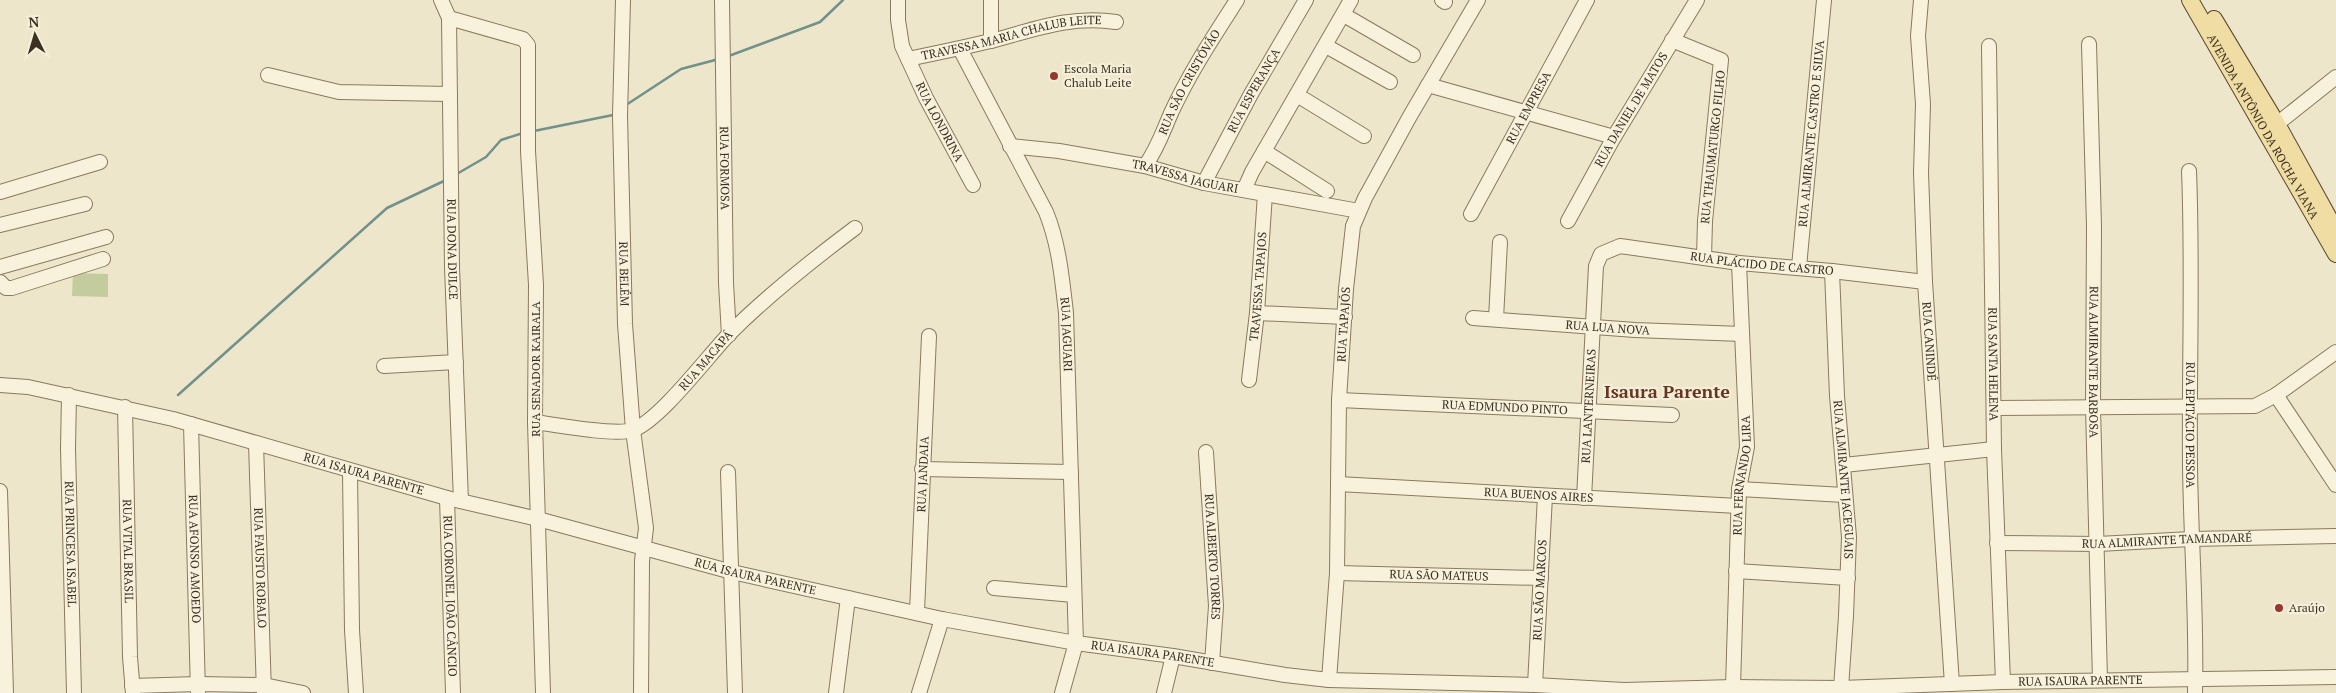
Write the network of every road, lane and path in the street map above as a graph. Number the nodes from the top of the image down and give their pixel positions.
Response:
1 (441, 0) edge
2 (623, 0) edge
3 (722, 0) edge
4 (898, 0) edge
5 (991, 0) edge
6 (1237, 0) edge
7 (1306, 0) edge
8 (1351, 0) edge
9 (1478, 0) edge
10 (1587, 0) edge
11 (1824, 0) edge
12 (1921, 0) edge
13 (2190, 0) edge
14 (2203, 0) edge
15 (1691, 1) edge
16 (1344, 15) junction
17 (449, 18) junction
18 (1116, 22) dead end
19 (1672, 40) junction
20 (991, 41) junction
21 (2089, 44) dead end
22 (1326, 46) junction
23 (1989, 46) dead end
24 (960, 49) junction
25 (1412, 55) dead end
26 (908, 59) junction
27 (268, 75) dead end
28 (2336, 77) edge
29 (1390, 82) dead end
30 (1428, 85) junction
31 (450, 94) junction
32 (1297, 95) junction
33 (1527, 112) junction
34 (2276, 124) junction
35 (1364, 136) dead end
36 (1614, 137) junction
37 (1010, 146) junction
38 (1264, 151) junction
39 (100, 162) dead end
40 (1145, 166) junction
41 (2189, 171) dead end
42 (1204, 182) junction
43 (972, 186) dead end
44 (1244, 190) junction
45 (1328, 191) dead end
46 (0, 192) edge
47 (1265, 194) junction
48 (85, 204) dead end
49 (1359, 211) junction
50 (1471, 214) dead end
51 (1568, 221) dead end
52 (0, 225) edge
53 (855, 228) dead end
54 (2336, 231) edge
55 (106, 237) dead end
56 (1500, 242) dead end
57 (1601, 254) joint
58 (2336, 254) edge
59 (1704, 258) junction
60 (103, 259) dead end
61 (1739, 263) junction
62 (0, 267) edge
63 (1799, 268) junction
64 (1832, 271) junction
65 (0, 282) edge
66 (1926, 282) junction
67 (1256, 313) junction
68 (1345, 317) junction
69 (1473, 318) dead end
70 (1496, 319) junction
71 (1594, 327) junction
72 (1742, 334) junction
73 (729, 335) junction
74 (930, 336) dead end
75 (2336, 352) edge
76 (456, 362) junction
77 (384, 366) dead end
78 (1249, 380) dead end
79 (0, 385) edge
80 (69, 395) junction
81 (2276, 395) junction
82 (1339, 400) junction
83 (125, 407) junction
84 (2093, 407) junction
85 (1994, 408) junction
86 (2189, 408) junction
87 (1589, 412) junction
88 (1672, 415) dead end
89 (535, 422) junction
90 (191, 424) junction
91 (633, 430) junction
92 (256, 443) junction
93 (1994, 449) junction
94 (1206, 452) dead end
95 (1936, 454) junction
96 (1844, 465) junction
97 (922, 469) junction
98 (350, 471) junction
99 (728, 472) dead end
100 (1071, 472) junction
101 (1338, 484) junction
102 (2336, 484) edge
103 (1739, 489) junction
104 (0, 491) edge
105 (1844, 495) junction
106 (1545, 496) junction
107 (447, 498) junction
108 (1584, 498) junction
109 (461, 501) junction
110 (1738, 506) junction
111 (538, 519) junction
112 (2336, 536) edge
113 (2190, 539) junction
114 (1997, 544) junction
115 (2098, 544) junction
116 (643, 547) junction
117 (732, 572) junction
118 (1736, 572) junction
119 (1337, 573) junction
120 (1541, 578) junction
121 (1848, 578) junction
122 (994, 588) dead end
123 (1074, 594) junction
124 (848, 598) junction
125 (917, 612) junction
126 (942, 619) junction
127 (1076, 644) junction
128 (1173, 656) junction
129 (1212, 663) junction
130 (2336, 677) edge
131 (2195, 678) junction
132 (1329, 680) junction
133 (2100, 680) junction
134 (2004, 682) junction
135 (1952, 684) junction
136 (1535, 685) junction
137 (1733, 687) junction
138 (198, 688) edge
139 (1841, 688) junction
140 (133, 689) edge
141 (264, 689) edge
142 (6, 693) edge
143 (74, 693) edge
144 (303, 693) edge
145 (356, 693) edge
146 (453, 693) edge
147 (543, 693) edge
148 (641, 693) edge
149 (735, 693) edge
150 (836, 693) edge
151 (919, 693) edge
152 (1062, 693) edge
153 (1164, 693) edge
154 (2195, 693) edge

1 - 17 street, RUA DONA DULCE
2 - 91 street, RUA BELÉM
3 - 73 street, RUA FORMOSA
4 - 26 street, RUA LONDRINA
5 - 20 street
6 - 40 street, RUA SÃO CRISTÓVÃO
7 - 42 street, RUA ESPERANÇA
8 - 16 street
9 - 30 street, RUA TAPAJÓS
10 - 33 street, RUA EMPRESA
11 - 63 street, RUA ALMIRANTE CASTRO E SILVA
12 - 66 street, RUA CANINDÉ
13 - 58 main road, AVENIDA ANTÔNIO DA ROCHA VIANA
14 - 34 main road, AVENIDA ANTÔNIO DA ROCHA VIANA
15 - 19 street, RUA DANIEL DE MATOS
16 - 22 street
16 - 25 street
17 - 31 street, RUA DONA DULCE
17 - 89 street, RUA SENADOR KAIRALA
18 - 20 street, TRAVESSA MARIA CHALUB LEITE
19 - 36 street, RUA DANIEL DE MATOS
19 - 59 street, RUA THAUMATURGO FILHO
20 - 24 street, TRAVESSA MARIA CHALUB LEITE
21 - 84 street, RUA ALMIRANTE BARBOSA
22 - 29 street
22 - 32 street
23 - 85 street, RUA SANTA HELENA
24 - 26 street, TRAVESSA MARIA CHALUB LEITE
24 - 37 street, RUA JAGUARI
26 - 43 street, RUA LONDRINA
27 - 31 street
28 - 34 street
30 - 33 street
30 - 49 street, RUA TAPAJÓS
31 - 76 street, RUA DONA DULCE
32 - 35 street
32 - 38 street
33 - 36 street
33 - 50 street, RUA EMPRESA
34 - 54 main road, AVENIDA ANTÔNIO DA ROCHA VIANA
36 - 51 street, RUA DANIEL DE MATOS
37 - 40 street, TRAVESSA JAGUARI
37 - 100 street, RUA JAGUARI
38 - 44 street
38 - 45 street
39 - 46 street
40 - 42 street, TRAVESSA JAGUARI
41 - 86 street, RUA EPITÁCIO PESSOA
42 - 44 street, TRAVESSA JAGUARI
44 - 47 street, TRAVESSA JAGUARI
47 - 49 street, TRAVESSA JAGUARI
47 - 67 street, TRAVESSA TAPAJOS
48 - 52 street
49 - 68 street, RUA TAPAJÓS
53 - 73 street, RUA MACAPÁ
55 - 62 street
56 - 70 street
57 - 59 street, RUA PLÁCIDO DE CASTRO
57 - 71 street, RUA LANTERNEIRAS
59 - 61 street, RUA PLÁCIDO DE CASTRO
60 - 65 street
61 - 63 street, RUA PLÁCIDO DE CASTRO
61 - 72 street, RUA FERNANDO LIRA
63 - 64 street, RUA PLÁCIDO DE CASTRO
64 - 66 street, RUA PLÁCIDO DE CASTRO
64 - 96 street, RUA ALMIRANTE JACEGUAIS
66 - 95 street, RUA CANINDÉ
67 - 68 street
67 - 78 street, TRAVESSA TAPAJOS
68 - 82 street, RUA TAPAJÓS
69 - 70 street, RUA LUA NOVA
70 - 71 street, RUA LUA NOVA
71 - 72 street, RUA LUA NOVA
71 - 87 street, RUA LANTERNEIRAS
72 - 103 street, RUA FERNANDO LIRA
73 - 91 street, RUA MACAPÁ
74 - 97 street, RUA JANDAIA
75 - 81 street
76 - 77 street
76 - 109 street, RUA DONA DULCE
79 - 80 street, RUA ISAURA PARENTE
80 - 83 street, RUA ISAURA PARENTE
80 - 143 street, RUA PRINCESA ISABEL
81 - 86 street
81 - 102 street
82 - 87 street, RUA EDMUNDO PINTO
82 - 101 street, RUA TAPAJÓS
83 - 90 street, RUA ISAURA PARENTE
83 - 140 street, RUA VITAL BRASIL
84 - 85 street
84 - 86 street
84 - 115 street, RUA ALMIRANTE BARBOSA
85 - 93 street, RUA SANTA HELENA
86 - 113 street, RUA EPITÁCIO PESSOA
87 - 88 street, RUA EDMUNDO PINTO
87 - 108 street, RUA LANTERNEIRAS
89 - 91 street
89 - 111 street, RUA SENADOR KAIRALA
90 - 92 street, RUA ISAURA PARENTE
90 - 138 street, RUA AFONSO AMOEDO
91 - 116 street, RUA BELÉM
92 - 98 street, RUA ISAURA PARENTE
92 - 141 street, RUA FAUSTO ROBALO
93 - 95 street
93 - 114 street, RUA SANTA HELENA
94 - 129 street, RUA ALBERTO TORRES
95 - 96 street
95 - 135 street, RUA CANINDÉ
96 - 105 street, RUA ALMIRANTE JACEGUAIS
97 - 100 street
97 - 125 street, RUA JANDAIA
98 - 107 street, RUA ISAURA PARENTE
98 - 145 street
99 - 117 street
100 - 123 street, RUA JAGUARI
101 - 106 street, RUA BUENOS AIRES
101 - 119 street, RUA TAPAJÓS
103 - 105 street
103 - 110 street, RUA FERNANDO LIRA
104 - 142 street
105 - 121 street, RUA ALMIRANTE JACEGUAIS
106 - 108 street, RUA BUENOS AIRES
106 - 120 street, RUA SÃO MARCOS
107 - 109 street, RUA ISAURA PARENTE
107 - 146 street, RUA CORONEL JOÃO CÂNCIO
108 - 110 street, RUA BUENOS AIRES
109 - 111 street, RUA ISAURA PARENTE
110 - 118 street, RUA FERNANDO LIRA
111 - 116 street, RUA ISAURA PARENTE
111 - 147 street, RUA SENADOR KAIRALA
112 - 113 street, RUA ALMIRANTE TAMANDARÉ
113 - 115 street, RUA ALMIRANTE TAMANDARÉ
113 - 131 street, RUA EPITÁCIO PESSOA
114 - 115 street, RUA ALMIRANTE TAMANDARÉ
114 - 134 street, RUA SANTA HELENA
115 - 133 street, RUA ALMIRANTE BARBOSA
116 - 117 street, RUA ISAURA PARENTE
116 - 148 street, RUA BELÉM
117 - 124 street, RUA ISAURA PARENTE
117 - 149 street
118 - 121 street
118 - 137 street, RUA FERNANDO LIRA
119 - 120 street, RUA SÃO MATEUS
119 - 132 street, RUA TAPAJÓS
120 - 136 street, RUA SÃO MARCOS
121 - 139 street, RUA ALMIRANTE JACEGUAIS
122 - 123 street
123 - 127 street, RUA JAGUARI
124 - 125 street, RUA ISAURA PARENTE
124 - 150 street
125 - 126 street, RUA ISAURA PARENTE
126 - 127 street, RUA ISAURA PARENTE
126 - 151 street
127 - 128 street, RUA ISAURA PARENTE
127 - 152 street, RUA JAGUARI
128 - 129 street, RUA ISAURA PARENTE
128 - 153 street
129 - 132 street, RUA ISAURA PARENTE
130 - 131 street, RUA ISAURA PARENTE
131 - 133 street, RUA ISAURA PARENTE
131 - 154 street, RUA EPITÁCIO PESSOA
132 - 136 street, RUA ISAURA PARENTE
133 - 134 street, RUA ISAURA PARENTE
134 - 135 street, RUA ISAURA PARENTE
135 - 139 street, RUA ISAURA PARENTE
136 - 137 street, RUA ISAURA PARENTE
137 - 139 street, RUA ISAURA PARENTE
138 - 140 street
138 - 141 street
141 - 144 street

